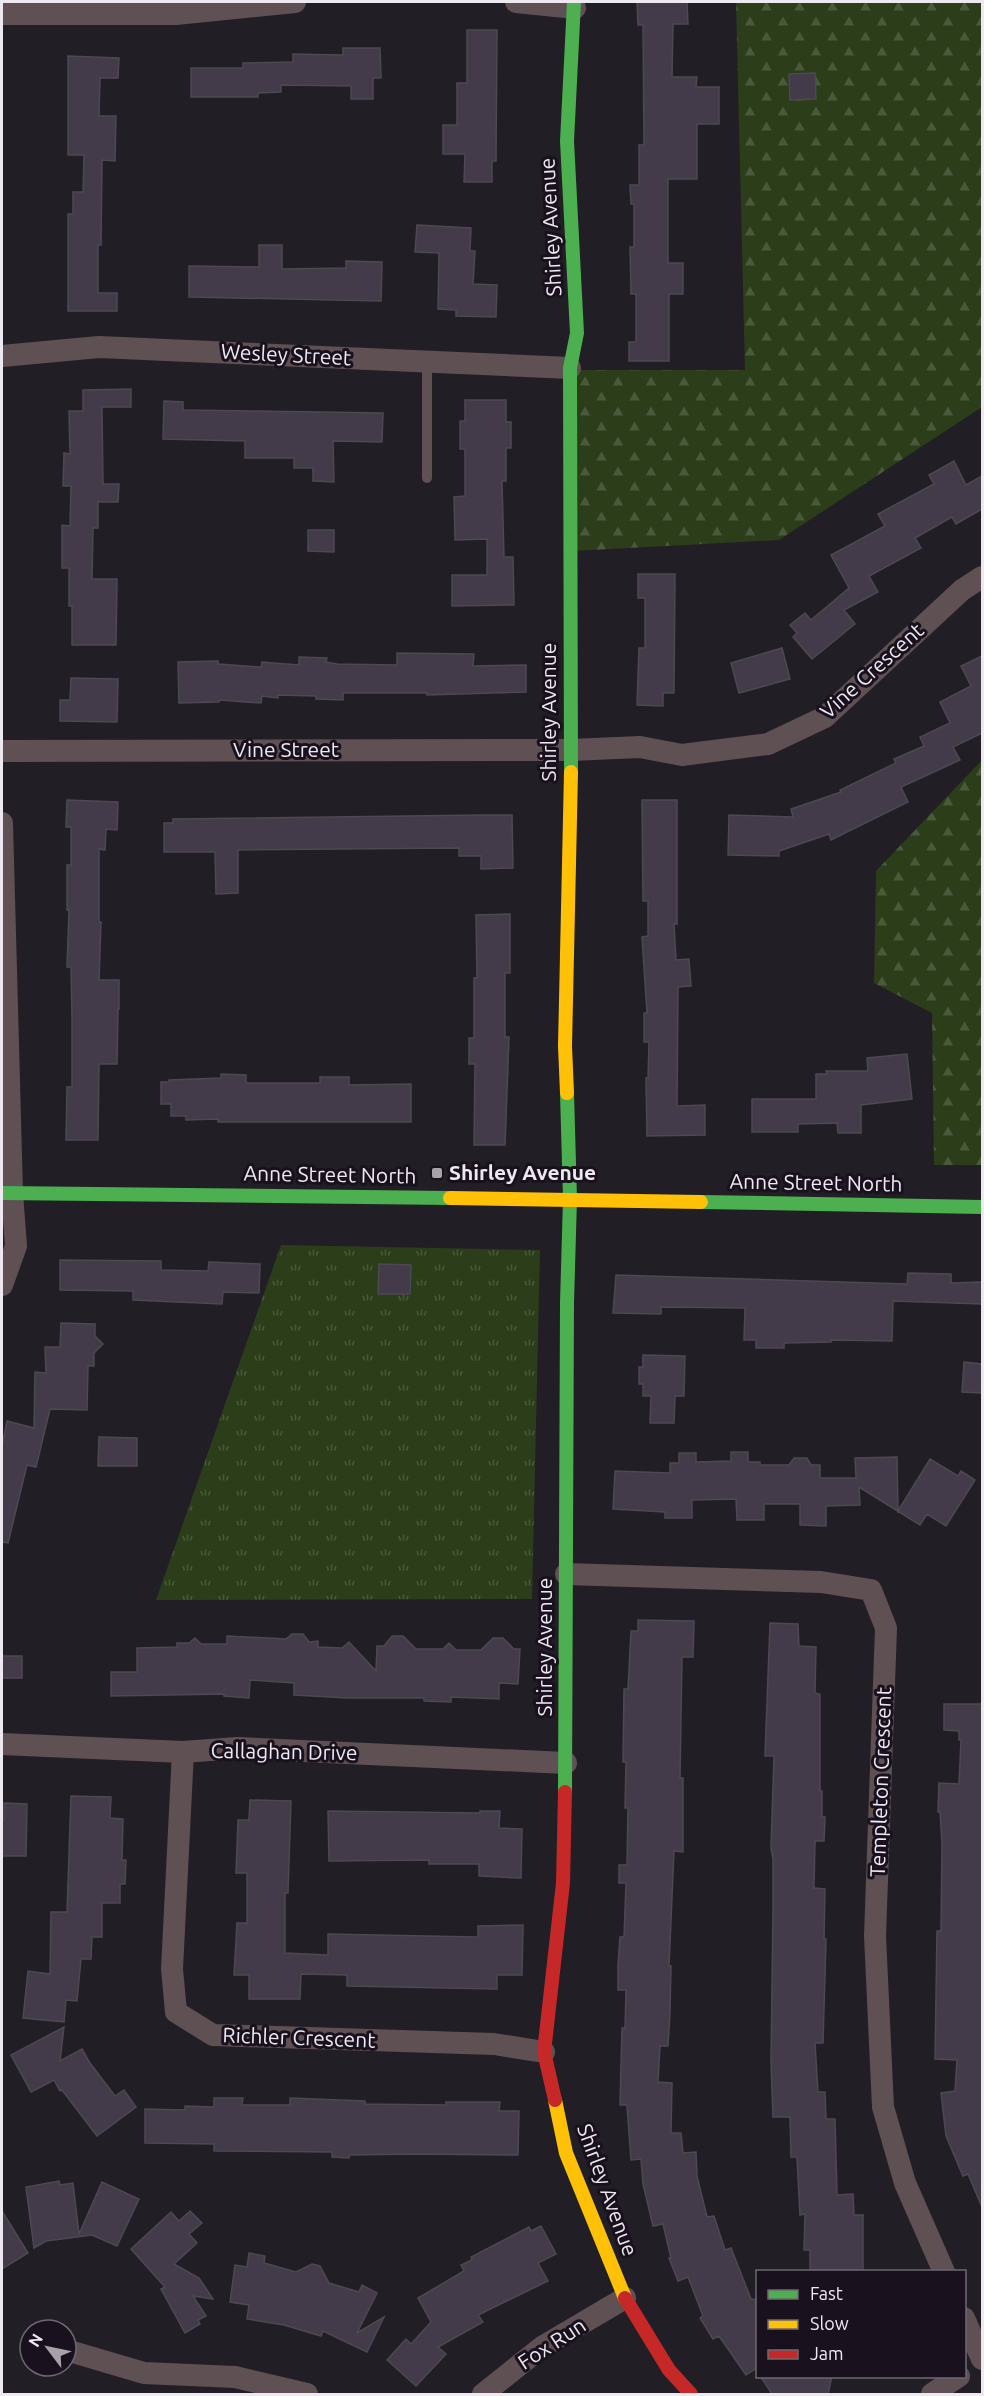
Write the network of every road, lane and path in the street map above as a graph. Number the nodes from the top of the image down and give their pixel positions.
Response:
1 (295, 2) edge
2 (516, 2) edge
3 (574, 5) edge
4 (2, 14) edge
5 (2, 356) edge
6 (427, 361) junction
7 (570, 368) junction
8 (427, 478) dead end
9 (982, 576) edge
10 (571, 750) junction
11 (2, 751) edge
12 (2, 823) edge
13 (7, 1193) edge
14 (570, 1199) junction
15 (982, 1207) edge
16 (2, 1286) edge
17 (566, 1574) junction
18 (2, 1744) edge
19 (183, 1752) junction
20 (566, 1763) junction
21 (544, 2052) junction
22 (944, 2270) edge
23 (625, 2298) junction
24 (966, 2323) edge
25 (78, 2354) edge
26 (982, 2360) edge
27 (966, 2372) edge
28 (955, 2378) edge
29 (306, 2394) edge
30 (483, 2394) edge
31 (691, 2394) edge
32 (932, 2394) edge

1 - 4 street
2 - 3 street
3 - 7 street, Shirley Avenue
5 - 6 street, Wesley Street
6 - 7 street, Wesley Street
6 - 8 lane
7 - 10 street, Shirley Avenue
9 - 10 street, Vine Crescent
10 - 11 street, Vine Street
10 - 14 street, Shirley Avenue
12 - 13 street
13 - 14 street, Anne Street North
13 - 16 street
14 - 15 street, Anne Street North
14 - 17 street, Shirley Avenue
17 - 20 street, Shirley Avenue
17 - 22 street, Templeton Crescent
18 - 19 street, Callaghan Drive
19 - 20 street, Callaghan Drive
19 - 21 street, Richler Crescent
20 - 21 street, Shirley Avenue
21 - 23 street, Shirley Avenue
23 - 30 street, Fox Run
23 - 31 street, Shirley Avenue
24 - 26 street
25 - 29 street
26 - 27 street
28 - 32 street

